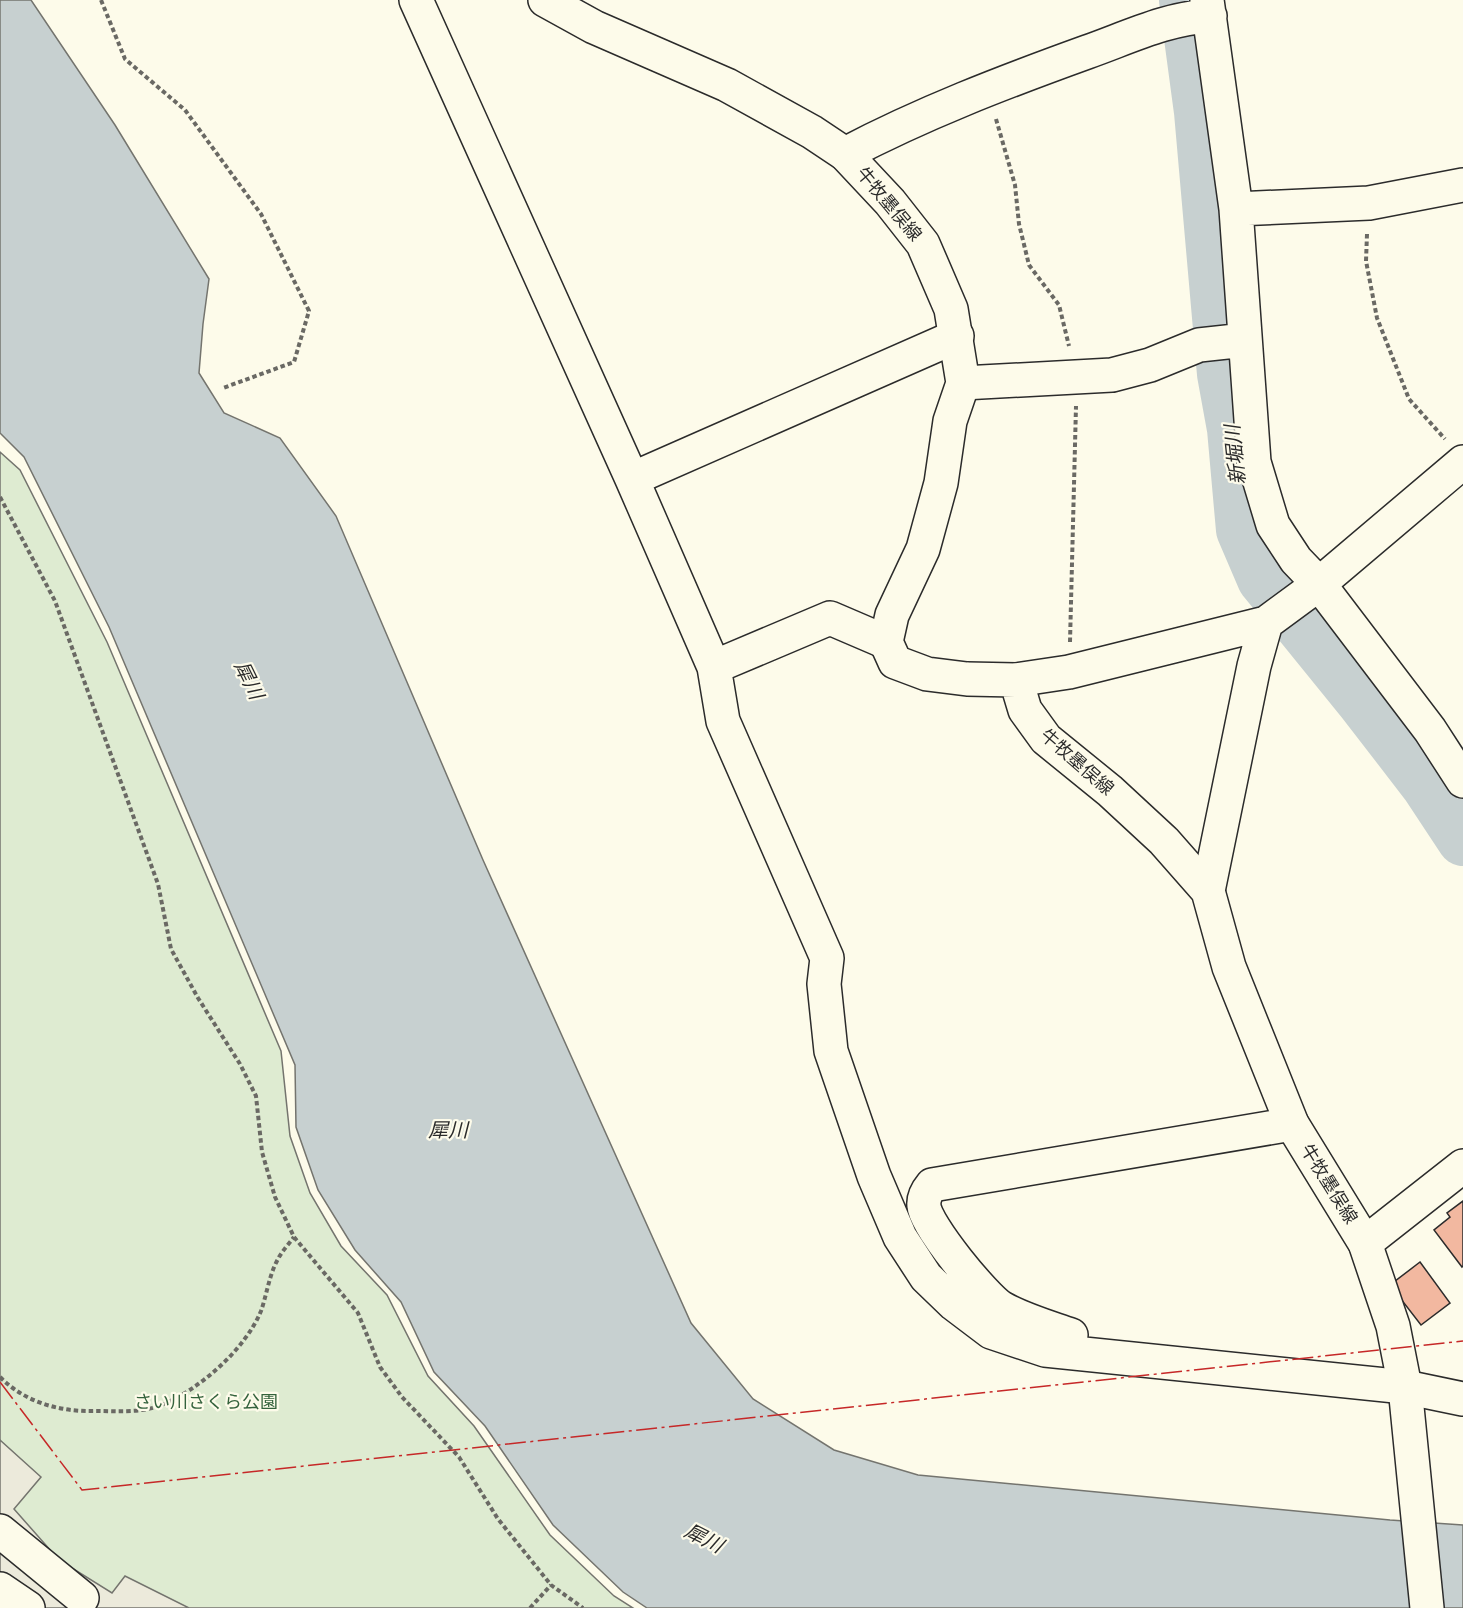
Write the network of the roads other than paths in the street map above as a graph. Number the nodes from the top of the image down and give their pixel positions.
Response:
1 (416, 0) edge
2 (545, 0) edge
3 (1198, 13) edge
4 (845, 154) junction
5 (1463, 185) edge
6 (1236, 209) junction
7 (957, 336) junction
8 (1240, 341) junction
9 (963, 383) junction
10 (1455, 452) edge
11 (632, 478) junction
12 (1318, 584) junction
13 (1266, 623) junction
14 (886, 642) junction
15 (714, 667) junction
16 (1016, 680) junction
17 (1463, 781) edge
18 (1209, 891) junction
19 (1292, 1124) junction
20 (1463, 1166) edge
21 (1365, 1244) junction
22 (1112, 1358) junction
23 (1405, 1387) junction
24 (1463, 1400) edge
25 (0, 1531) edge
26 (0, 1589) edge
27 (89, 1605) edge
28 (28, 1608) edge
29 (1427, 1608) edge

1 - 11 street
2 - 4 street, 牛牧墨俣線
3 - 4 street
3 - 6 street
4 - 7 street, 牛牧墨俣線
5 - 6 street
6 - 8 street
7 - 9 street, 牛牧墨俣線
7 - 11 street
8 - 9 street
8 - 12 street
9 - 14 street, 牛牧墨俣線
10 - 12 street
11 - 15 street
12 - 13 street
12 - 17 street
13 - 16 street
13 - 18 street
14 - 15 street
14 - 16 street
15 - 22 street
16 - 18 street, 牛牧墨俣線
18 - 19 street, 牛牧墨俣線
19 - 21 street, 牛牧墨俣線
19 - 22 street
20 - 21 street
21 - 23 street, 牛牧墨俣線
22 - 23 street
23 - 24 street
23 - 29 street, 牛牧墨俣線
25 - 27 street
26 - 28 street

